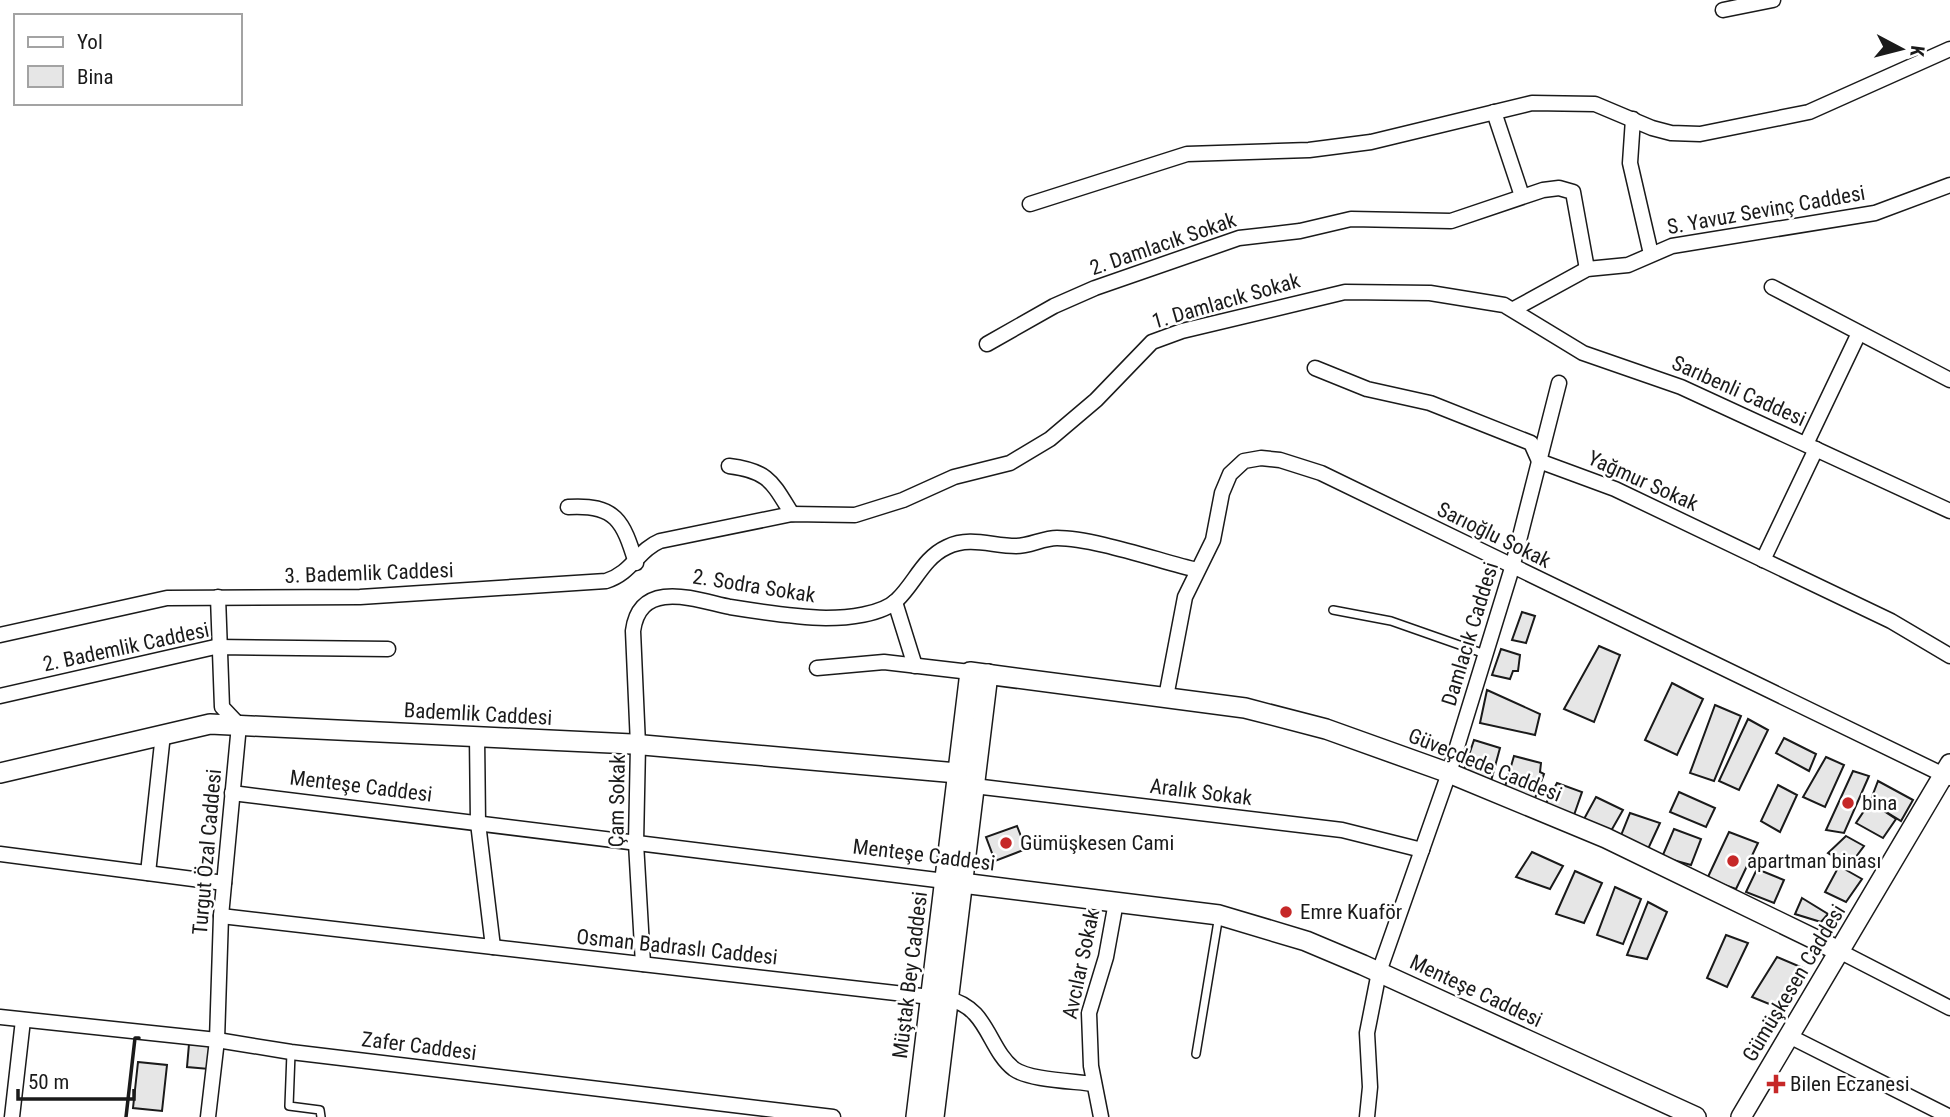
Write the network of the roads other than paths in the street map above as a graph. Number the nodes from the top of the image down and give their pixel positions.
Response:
1 (1773, 0) edge
2 (1723, 10) dead end
3 (1950, 49) edge
4 (1494, 112) junction
5 (1633, 119) junction
6 (1950, 185) edge
7 (1522, 196) junction
8 (1030, 204) dead end
9 (1651, 254) junction
10 (1587, 269) junction
11 (1772, 287) dead end
12 (1514, 309) junction
13 (1859, 333) junction
14 (987, 344) dead end
15 (1315, 368) dead end
16 (1950, 380) edge
17 (1559, 383) dead end
18 (1811, 446) junction
19 (1539, 461) junction
20 (729, 467) dead end
21 (568, 507) dead end
22 (1950, 511) edge
23 (792, 514) junction
24 (1763, 560) junction
25 (636, 563) junction
26 (1512, 568) junction
27 (1197, 570) junction
28 (218, 597) junction
29 (895, 603) junction
30 (1333, 610) dead end
31 (0, 635) edge
32 (634, 638) joint
33 (220, 647) junction
34 (388, 649) dead end
35 (1486, 654) junction
36 (1950, 656) edge
37 (915, 666) junction
38 (817, 668) dead end
39 (979, 673) junction
40 (0, 696) edge
41 (1166, 697) junction
42 (239, 725) junction
43 (163, 734) junction
44 (477, 736) junction
45 (638, 745) junction
46 (0, 773) edge
47 (957, 773) junction
48 (1449, 773) junction
49 (1948, 773) edge
50 (974, 786) junction
51 (232, 793) junction
52 (478, 823) junction
53 (636, 843) junction
54 (1422, 849) junction
55 (0, 854) edge
56 (148, 873) junction
57 (953, 882) junction
58 (224, 883) junction
59 (1116, 902) junction
60 (1219, 915) junction
61 (221, 916) junction
62 (493, 947) junction
63 (1839, 951) junction
64 (643, 964) junction
65 (1379, 972) junction
66 (939, 998) junction
67 (1950, 1008) edge
68 (0, 1017) edge
69 (23, 1020) junction
70 (1789, 1036) junction
71 (217, 1040) junction
72 (291, 1052) junction
73 (1196, 1054) dead end
74 (1094, 1084) junction
75 (7, 1100) edge
76 (12, 1117) edge
77 (208, 1117) edge
78 (321, 1117) edge
79 (832, 1117) edge
80 (916, 1117) edge
81 (934, 1117) edge
82 (1101, 1117) edge
83 (1367, 1117) edge
84 (1696, 1117) edge
85 (1741, 1117) edge
86 (1950, 1117) edge

1 - 2 street
3 - 5 street
4 - 5 street
4 - 7 street
4 - 8 street
5 - 9 street
6 - 9 street, S. Yavuz Sevinç Caddesi
7 - 10 street, 2. Damlacık Sokak
7 - 14 street, 2. Damlacık Sokak
9 - 10 street, S. Yavuz Sevinç Caddesi
10 - 12 street, S. Yavuz Sevinç Caddesi
11 - 13 street
12 - 18 street, Sarıbenli Caddesi
12 - 23 street, 1. Damlacık Sokak
13 - 16 street
13 - 18 street
15 - 19 street, Yağmur Sokak
17 - 19 street, Damlacık Caddesi
18 - 22 street, Sarıbenli Caddesi
18 - 24 street
19 - 24 street, Yağmur Sokak
19 - 26 street, Damlacık Caddesi
20 - 23 street
21 - 25 street
23 - 25 street, 1. Damlacık Sokak
24 - 36 street, Yağmur Sokak
25 - 28 street, 3. Bademlik Caddesi
26 - 27 street, Sarıoğlu Sokak
26 - 35 street, Damlacık Caddesi
26 - 49 street, Sarıoğlu Sokak
27 - 29 street
27 - 41 street, Sarıoğlu Sokak
28 - 31 street, 3. Bademlik Caddesi
28 - 33 street
29 - 32 street, 2. Sodra Sokak
29 - 37 street
30 - 35 lane
32 - 45 street, Çam Sokak
33 - 34 street, 2. Bademlik Caddesi
33 - 40 street, 2. Bademlik Caddesi
33 - 42 street
35 - 48 street, Damlacık Caddesi
37 - 38 street
37 - 39 street
39 - 41 street, Güveçdede Caddesi
39 - 47 street, Müştak Bey Caddesi
39 - 50 street, Müştak Bey Caddesi
41 - 48 street, Güveçdede Caddesi
42 - 43 street, Bademlik Caddesi
42 - 44 street, Bademlik Caddesi
42 - 51 street, Turgut Özal Caddesi
43 - 46 street, Bademlik Caddesi
43 - 56 street
44 - 45 street, Bademlik Caddesi
44 - 52 street
45 - 47 street, Bademlik Caddesi
45 - 53 street, Çam Sokak
47 - 57 street, Müştak Bey Caddesi
48 - 54 street, Damlacık Caddesi
48 - 63 street, Güveçdede Caddesi
49 - 63 street, Gümüşkesen Caddesi
50 - 54 street, Aralık Sokak
50 - 57 street, Müştak Bey Caddesi
51 - 52 street, Menteşe Caddesi
51 - 58 street, Turgut Özal Caddesi
52 - 53 street, Menteşe Caddesi
52 - 62 street
53 - 57 street, Menteşe Caddesi
53 - 64 street, Çam Sokak
54 - 65 street, Damlacık Caddesi
55 - 56 street
56 - 58 street
57 - 59 street, Menteşe Caddesi
57 - 66 street, Müştak Bey Caddesi
58 - 61 street, Turgut Özal Caddesi
59 - 60 street, Menteşe Caddesi
59 - 74 street, Avcılar Sokak
60 - 65 street, Menteşe Caddesi
60 - 73 lane
61 - 62 street, Osman Badraslı Caddesi
61 - 71 street, Turgut Özal Caddesi
62 - 64 street, Osman Badraslı Caddesi
63 - 67 street, Güveçdede Caddesi
63 - 70 street, Gümüşkesen Caddesi
64 - 66 street, Osman Badraslı Caddesi
65 - 83 street, Damlacık Caddesi
65 - 84 street, Menteşe Caddesi
66 - 74 street, Osman Badraslı Caddesi
66 - 80 street, Müştak Bey Caddesi
66 - 81 street, Müştak Bey Caddesi
68 - 69 street, Zafer Caddesi
69 - 71 street, Zafer Caddesi
69 - 75 street
70 - 85 street, Gümüşkesen Caddesi
70 - 86 street
71 - 72 street, Zafer Caddesi
71 - 77 street, Turgut Özal Caddesi
72 - 78 lane
72 - 79 street, Zafer Caddesi
74 - 82 street, Avcılar Sokak
75 - 76 street

